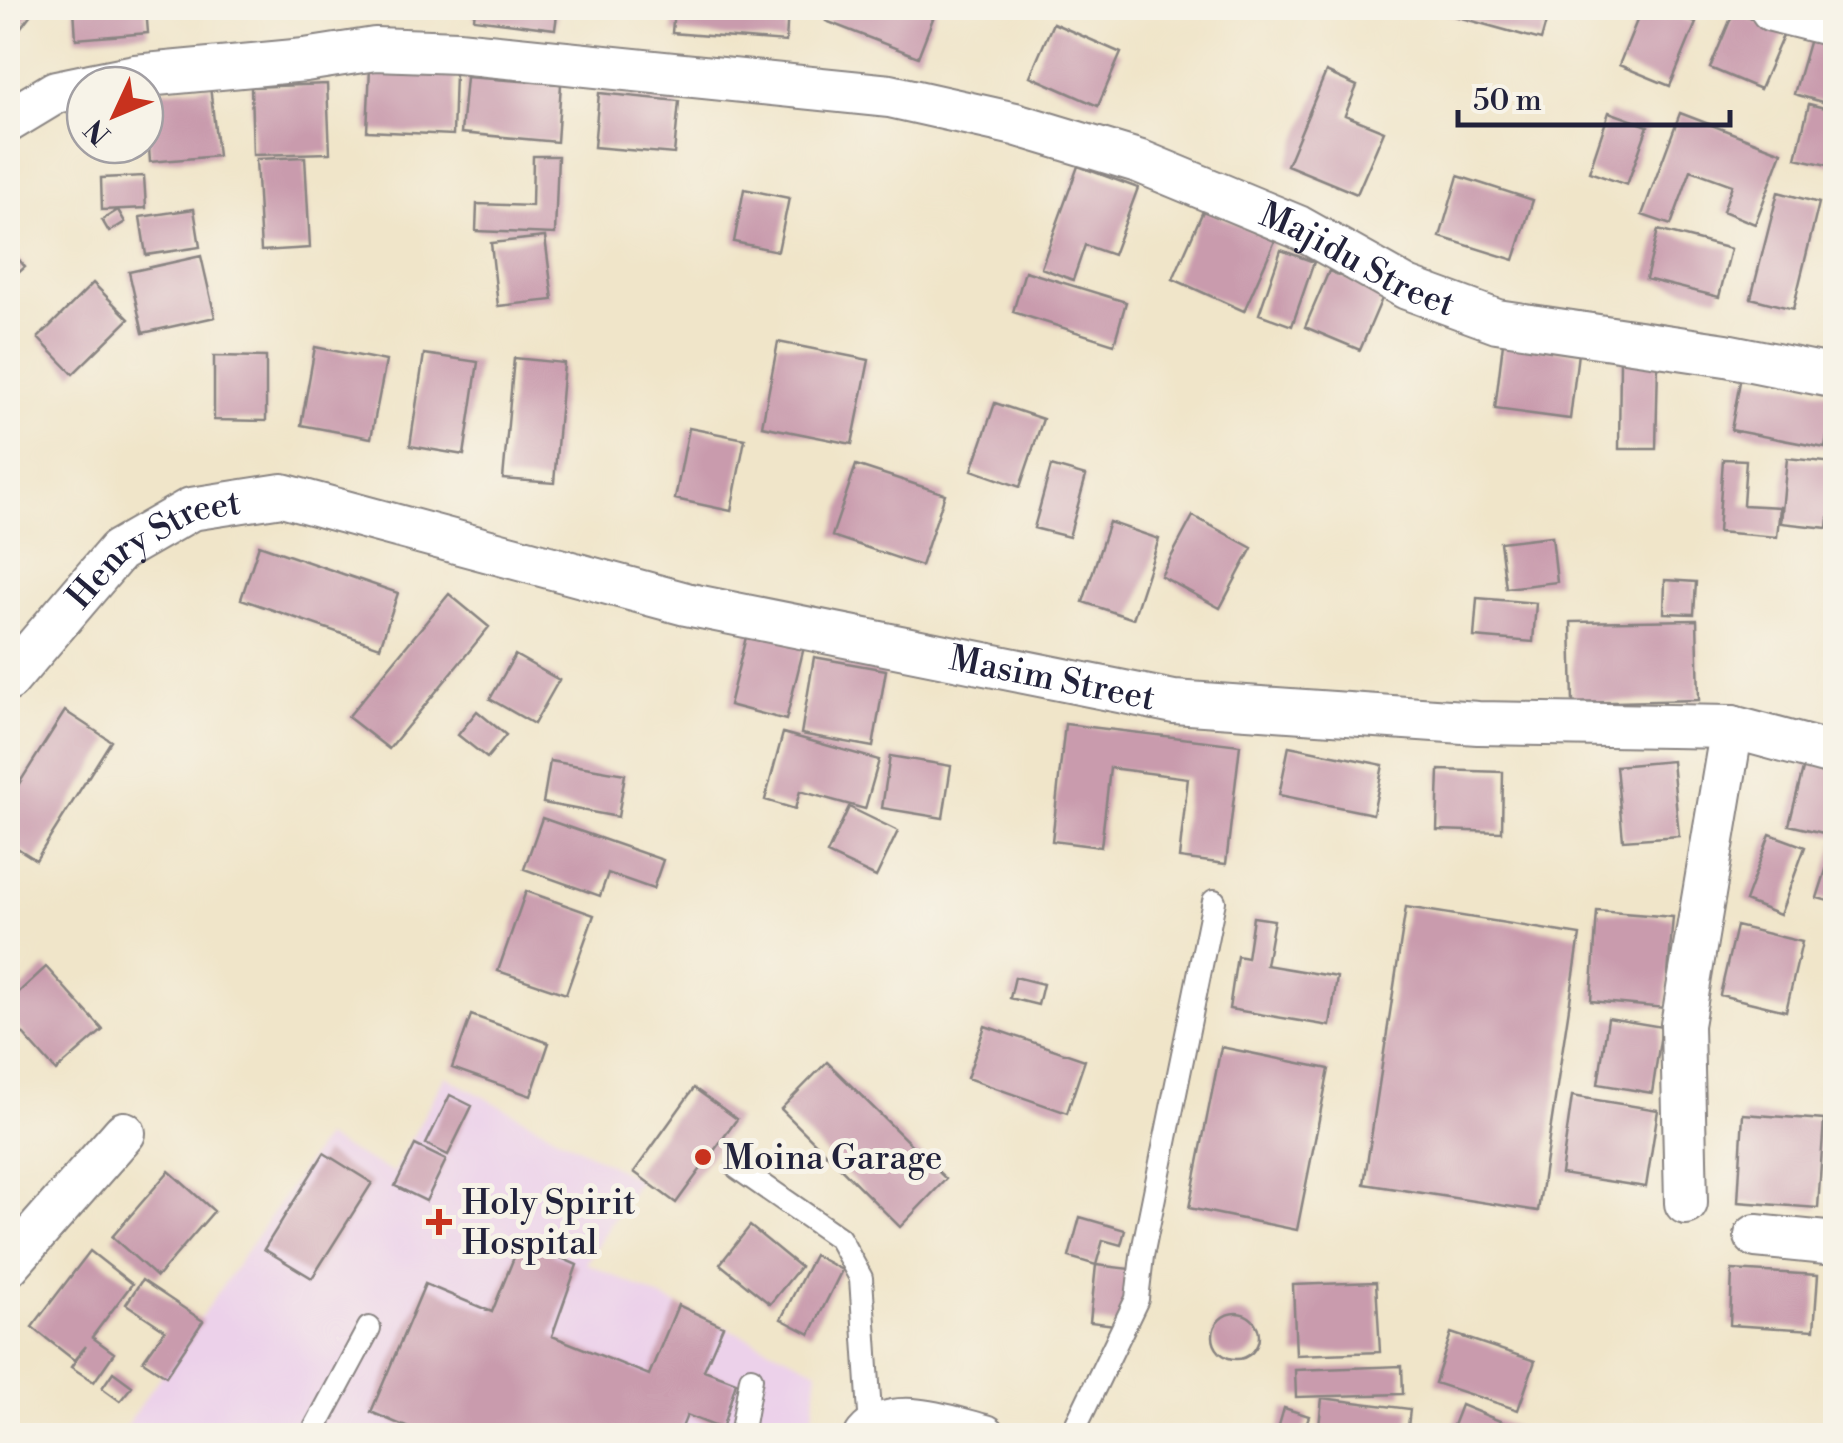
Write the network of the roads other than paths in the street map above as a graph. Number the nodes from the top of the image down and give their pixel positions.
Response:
1 (1772, 10) dead end
2 (1836, 26) edge
3 (165, 73) edge
4 (65, 90) edge
5 (8, 121) edge
6 (1836, 376) edge
7 (282, 495) joint
8 (8, 680) edge
9 (1732, 727) junction
10 (1836, 755) edge
11 (1214, 901) dead end
12 (124, 1133) dead end
13 (738, 1168) dead end
14 (1686, 1203) dead end
15 (1756, 1236) dead end
16 (1836, 1244) edge
17 (8, 1265) edge
18 (369, 1328) dead end
19 (751, 1378) dead end
20 (869, 1432) edge
21 (311, 1436) edge
22 (741, 1436) edge
23 (985, 1436) edge
24 (1071, 1436) edge

1 - 2 street
3 - 6 street, Majidu Street
4 - 5 street, Majidu Street
7 - 8 street, Henry Street
7 - 9 street, Masim Street
9 - 10 street, Masim Street
9 - 14 street
11 - 24 lane
12 - 17 street
13 - 20 lane
15 - 16 street
18 - 21 lane
19 - 22 lane
20 - 23 street

